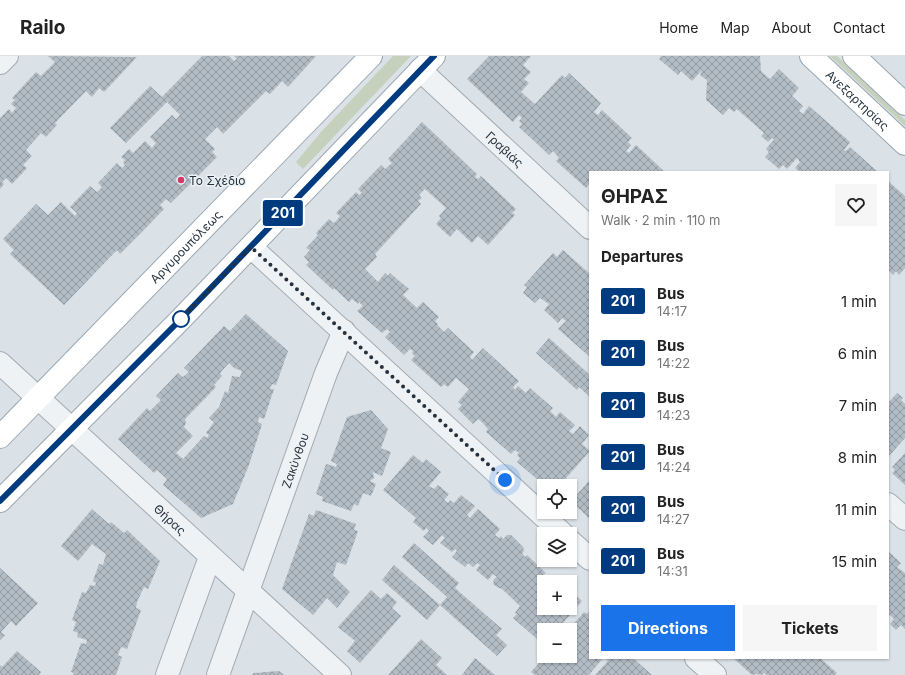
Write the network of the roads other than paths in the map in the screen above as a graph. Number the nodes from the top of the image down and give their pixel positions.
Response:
1 (6, 56) edge
2 (371, 56) edge
3 (811, 56) edge
4 (854, 56) edge
5 (0, 63) edge
6 (427, 63) edge
7 (905, 104) edge
8 (905, 144) edge
9 (589, 227) edge
10 (251, 247) junction
11 (344, 331) junction
12 (0, 364) edge
13 (37, 398) junction
14 (72, 428) junction
15 (0, 437) edge
16 (0, 501) edge
17 (889, 505) edge
18 (905, 519) edge
19 (555, 527) edge
20 (577, 547) edge
21 (210, 557) junction
22 (589, 558) edge
23 (249, 592) junction
24 (697, 659) edge
25 (167, 675) edge
26 (218, 675) edge
27 (340, 675) edge
28 (715, 675) edge

1 - 5 street
2 - 13 main road, Αργυρουπόλεως
3 - 8 main road, Ανεξαρτησίας
4 - 7 main road
6 - 9 street, Γραβιάς
6 - 10 main road
10 - 11 street
10 - 14 main road
11 - 19 street
11 - 23 street, Ζακύνθου
12 - 13 street, Θήρας
13 - 14 street, Θήρας
13 - 15 main road, Αργυρουπόλεως
14 - 16 main road
14 - 21 street, Θήρας
17 - 18 street
20 - 22 street
21 - 23 street, Θήρας
21 - 25 street
23 - 26 street, Ζακύνθου
23 - 27 street, Θήρας
24 - 28 street

